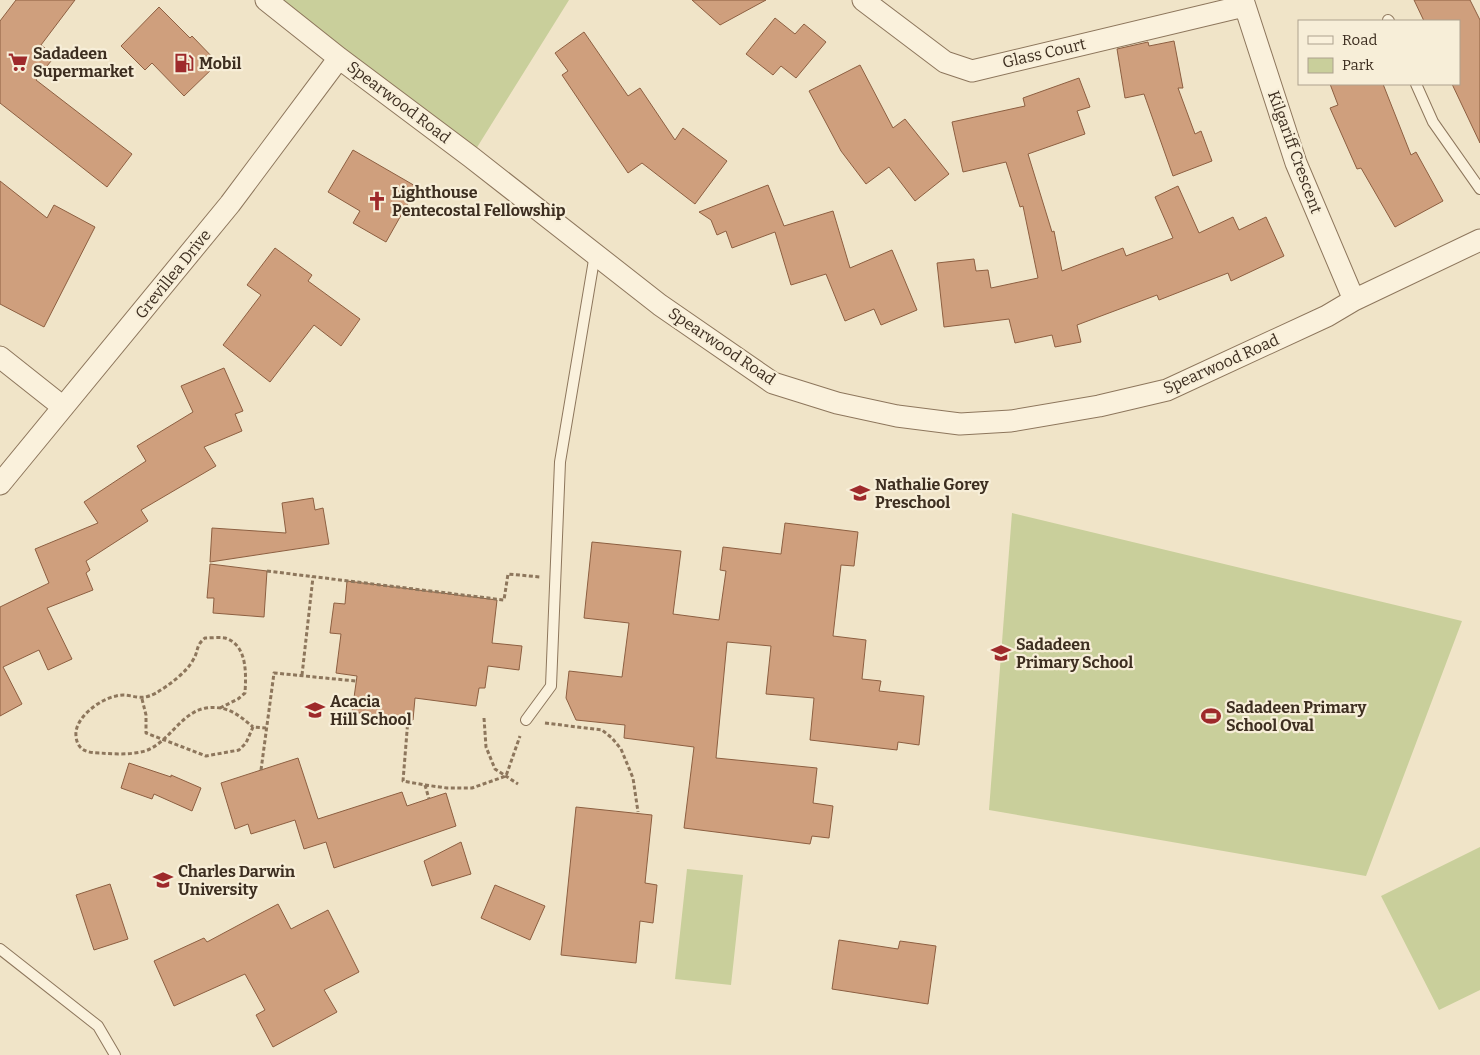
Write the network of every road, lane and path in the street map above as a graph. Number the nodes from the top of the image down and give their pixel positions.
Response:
1 (266, 0) edge
2 (863, 0) edge
3 (1244, 3) edge
4 (339, 58) junction
5 (1416, 85) edge
6 (1480, 189) edge
7 (1480, 240) edge
8 (595, 254) junction
9 (1354, 300) junction
10 (0, 357) edge
11 (63, 407) junction
12 (0, 484) edge
13 (267, 571) dead end
14 (313, 577) junction
15 (555, 578) junction
16 (302, 676) junction
17 (356, 681) dead end
18 (142, 699) junction
19 (220, 708) junction
20 (484, 718) dead end
21 (408, 719) dead end
22 (526, 720) junction
23 (254, 728) junction
24 (266, 728) junction
25 (164, 740) junction
26 (261, 770) dead end
27 (506, 776) junction
28 (518, 784) dead end
29 (425, 786) junction
30 (429, 799) dead end
31 (638, 812) dead end
32 (0, 949) edge
33 (116, 1055) edge

1 - 4 street, Spearwood Road
2 - 3 street, Glass Court
3 - 9 street, Kilgariff Crescent
4 - 8 street, Spearwood Road
4 - 11 street, Grevillea Drive
5 - 6 lane
7 - 9 street, Spearwood Road
8 - 9 street, Spearwood Road
8 - 15 lane
10 - 11 street
11 - 12 street, Grevillea Drive
13 - 14 path
14 - 15 path
14 - 16 path
15 - 22 lane
16 - 17 path
16 - 24 path
18 - 19 path
18 - 25 path
18 - 25 path
19 - 23 path
19 - 25 path
20 - 27 path
21 - 29 path
22 - 27 path
22 - 31 path
23 - 24 path
23 - 25 path
24 - 26 path
27 - 28 path
27 - 29 path
29 - 30 path
32 - 33 lane

